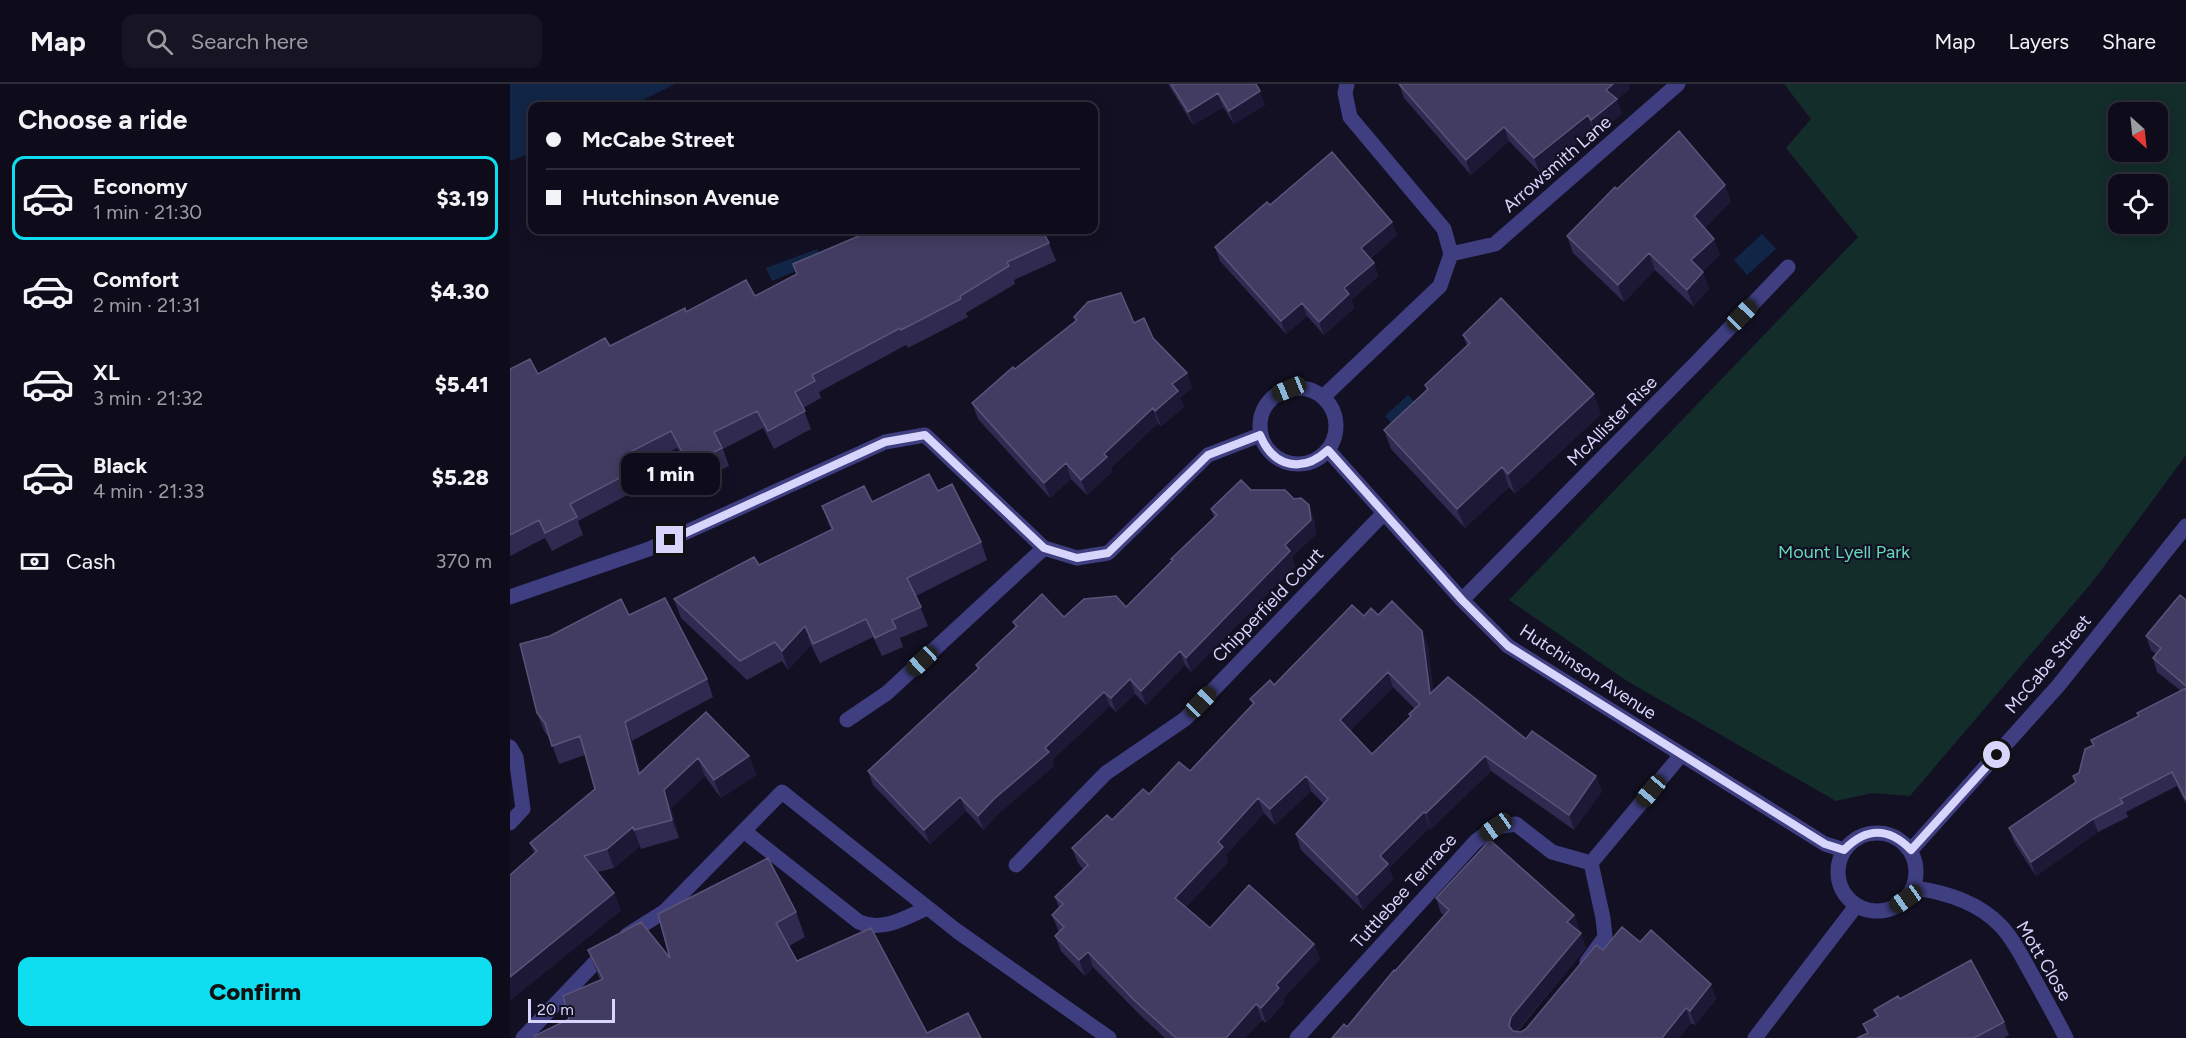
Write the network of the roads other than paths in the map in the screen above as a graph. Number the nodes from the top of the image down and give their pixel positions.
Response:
1 (1347, 84) edge
2 (1678, 84) edge
3 (1451, 254) junction
4 (1788, 267) dead end
5 (1323, 397) junction
6 (1260, 435) junction
7 (1328, 450) junction
8 (1384, 513) junction
9 (2186, 526) edge
10 (1044, 548) junction
11 (510, 597) edge
12 (1462, 600) junction
13 (847, 720) dead end
14 (510, 747) edge
15 (1681, 755) junction
16 (510, 823) edge
17 (744, 831) junction
18 (1844, 850) junction
19 (1911, 850) junction
20 (1591, 863) junction
21 (1016, 865) dead end
22 (1914, 888) junction
23 (1856, 906) junction
24 (927, 908) junction
25 (1575, 977) edge
26 (543, 1018) junction
27 (523, 1038) edge
28 (550, 1038) edge
29 (1109, 1038) edge
30 (1297, 1038) edge
31 (1755, 1038) edge
32 (2066, 1038) edge

1 - 3 street
2 - 3 street, Arrowsmith Lane
3 - 5 street
4 - 12 street, McAllister Rise
5 - 6 street
5 - 7 street
6 - 7 street
6 - 10 street
7 - 8 street, Hutchinson Avenue
8 - 12 street, Hutchinson Avenue
8 - 21 street, Chipperfield Court
9 - 19 street, McCabe Street
10 - 11 street
10 - 13 street
12 - 15 street, Hutchinson Avenue
14 - 16 street
15 - 18 street, Hutchinson Avenue
15 - 20 street
17 - 24 street
17 - 24 street
17 - 26 street
18 - 19 street
18 - 23 street
19 - 22 street
20 - 25 street
20 - 30 street, Tuttlebee Terrrace
22 - 23 street
22 - 32 street, Mott Close
23 - 31 street
24 - 29 street
26 - 27 street
26 - 28 street

